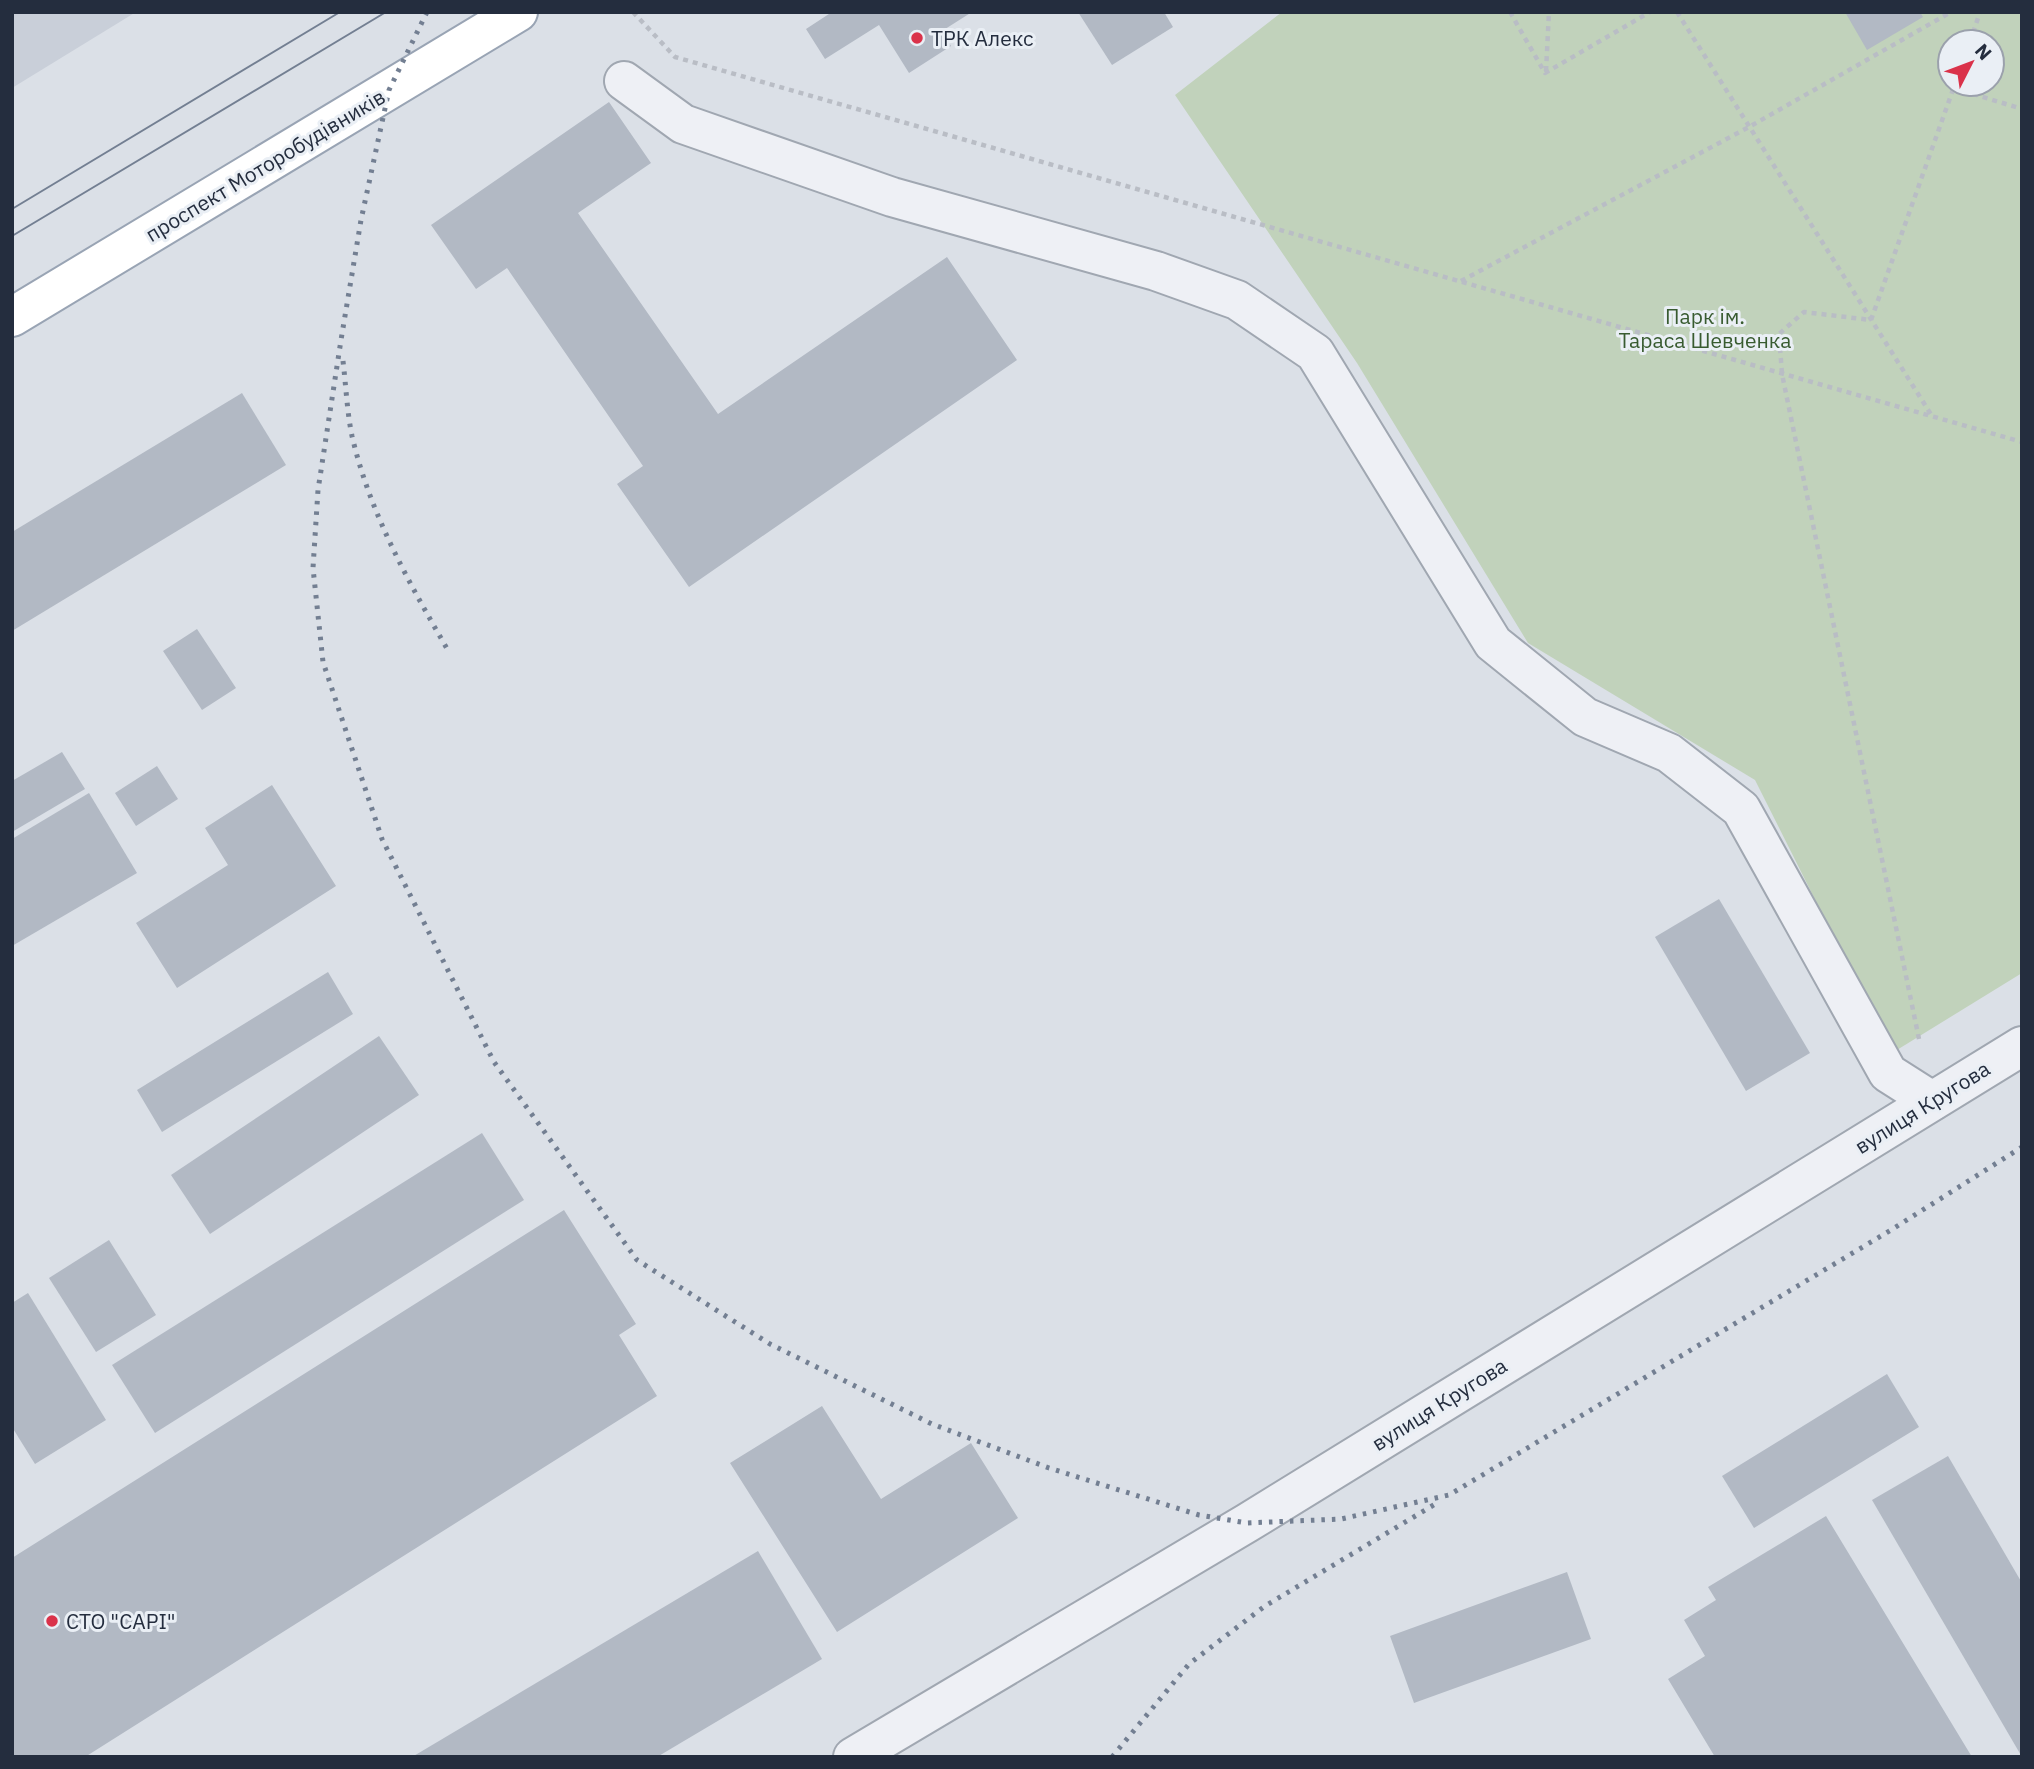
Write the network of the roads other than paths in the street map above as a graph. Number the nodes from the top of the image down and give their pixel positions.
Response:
1 (518, 12) edge
2 (624, 81) dead end
3 (12, 317) edge
4 (2022, 1046) edge
5 (1931, 1101) junction
6 (853, 1757) edge

1 - 3 main road, проспект Моторобудівників
2 - 5 street
4 - 5 street, вулиця Кругова
5 - 6 street, вулиця Кругова

